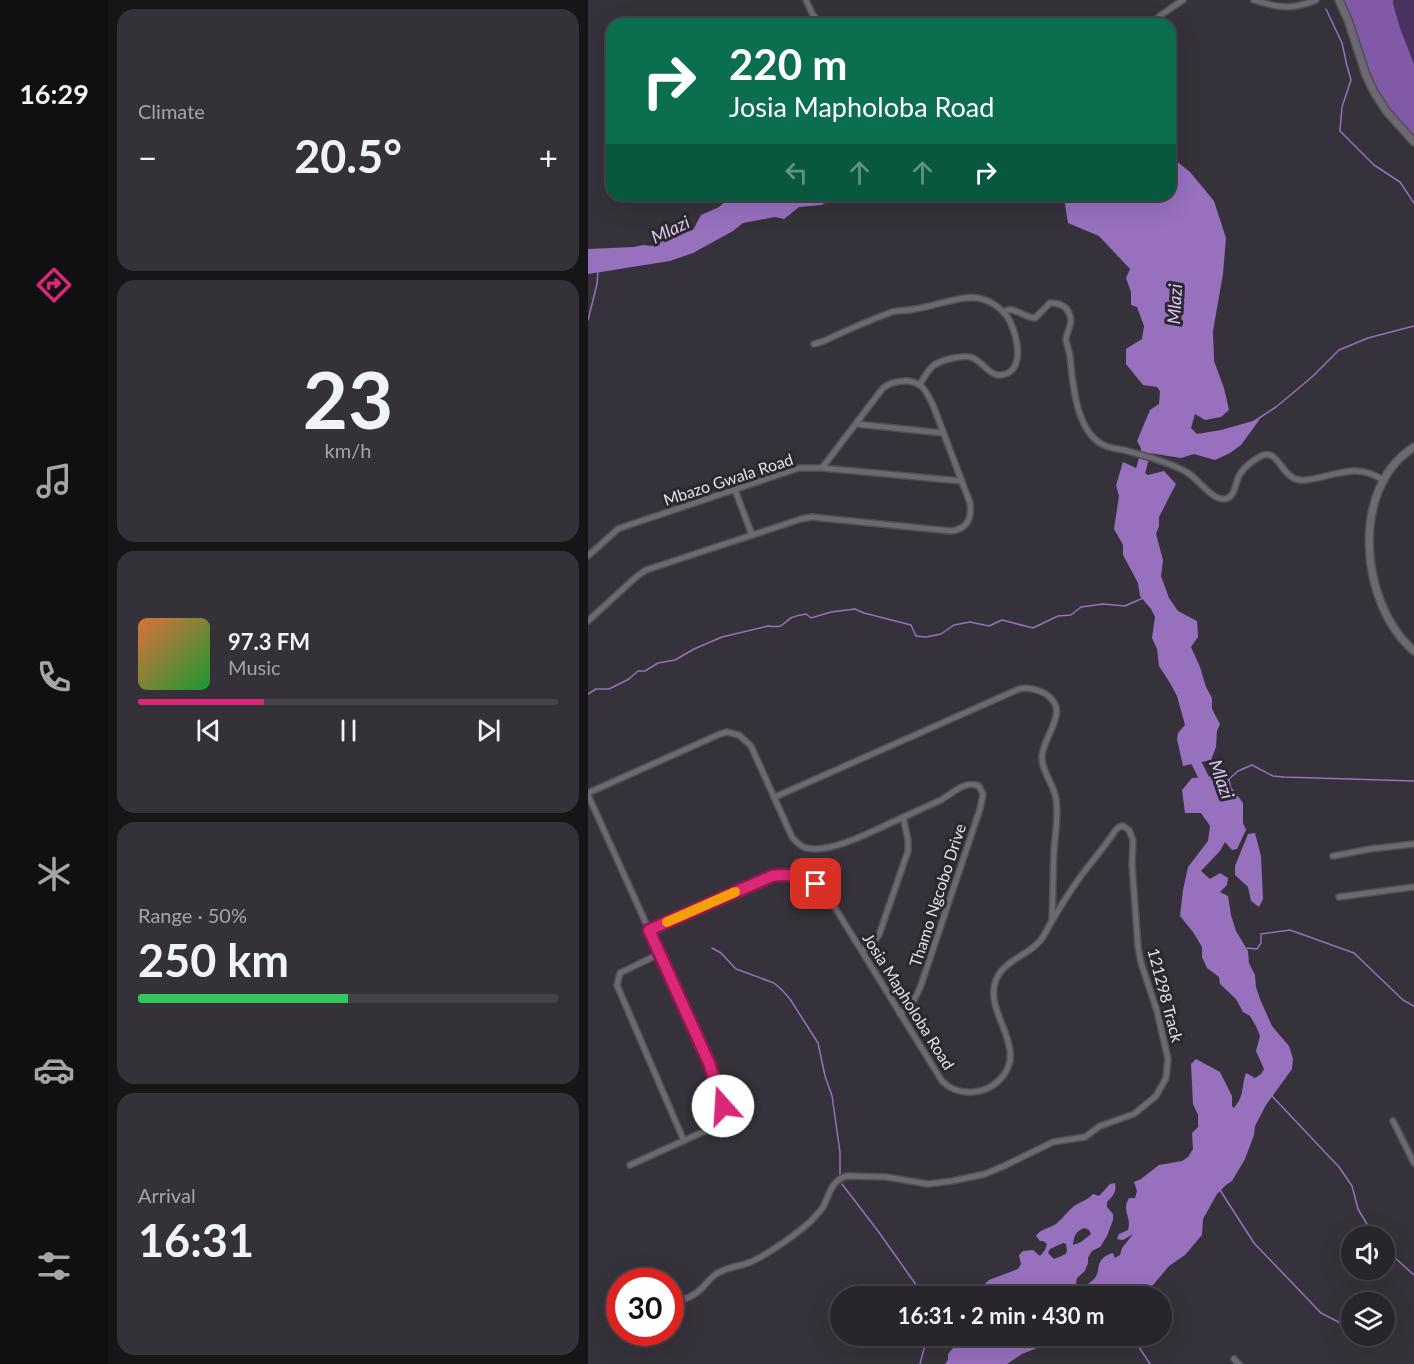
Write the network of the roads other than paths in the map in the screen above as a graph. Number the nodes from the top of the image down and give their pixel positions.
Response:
1 (806, 0) edge
2 (1183, 0) edge
3 (1254, 0) edge
4 (1316, 0) edge
5 (1339, 0) edge
6 (816, 18) edge
7 (1158, 18) edge
8 (1414, 142) edge
9 (1004, 312) junction
10 (814, 344) dead end
11 (919, 385) junction
12 (856, 424) junction
13 (942, 433) junction
14 (1414, 447) edge
15 (822, 468) junction
16 (1383, 480) junction
17 (961, 481) junction
18 (735, 490) junction
19 (752, 535) junction
20 (588, 556) edge
21 (589, 619) edge
22 (1414, 651) edge
23 (588, 794) edge
24 (775, 797) junction
25 (903, 817) junction
26 (1414, 844) edge
27 (1333, 856) dead end
28 (1414, 887) edge
29 (1339, 897) dead end
30 (1052, 920) junction
31 (649, 930) junction
32 (862, 951) junction
33 (659, 954) junction
34 (900, 1014) junction
35 (1393, 1121) dead end
36 (684, 1141) junction
37 (1414, 1162) edge
38 (630, 1164) dead end
39 (684, 1299) edge
40 (1234, 1359) dead end
41 (1239, 1364) edge

1 - 6 street
2 - 7 street
3 - 4 street
5 - 8 street
9 - 10 street
9 - 11 street
9 - 16 street
11 - 12 street
11 - 13 street
12 - 13 street
12 - 15 street
13 - 17 street
14 - 16 street
15 - 17 street, Mbazo Gwala Road
15 - 18 street, Mbazo Gwala Road
16 - 22 street
17 - 19 street
18 - 19 street
18 - 20 street, Mbazo Gwala Road
19 - 21 street
23 - 24 street
23 - 31 street
24 - 25 street
24 - 30 street
25 - 32 street
25 - 34 street, Thamo Ngcobo Drive
26 - 27 street
28 - 29 street
30 - 34 street, Josia Mapholoba Road
30 - 39 street, 121298 Track
31 - 32 street, Josia Mapholoba Road
31 - 33 street
32 - 34 street, Josia Mapholoba Road
33 - 36 street
33 - 36 street
35 - 37 street
36 - 38 street
40 - 41 street

